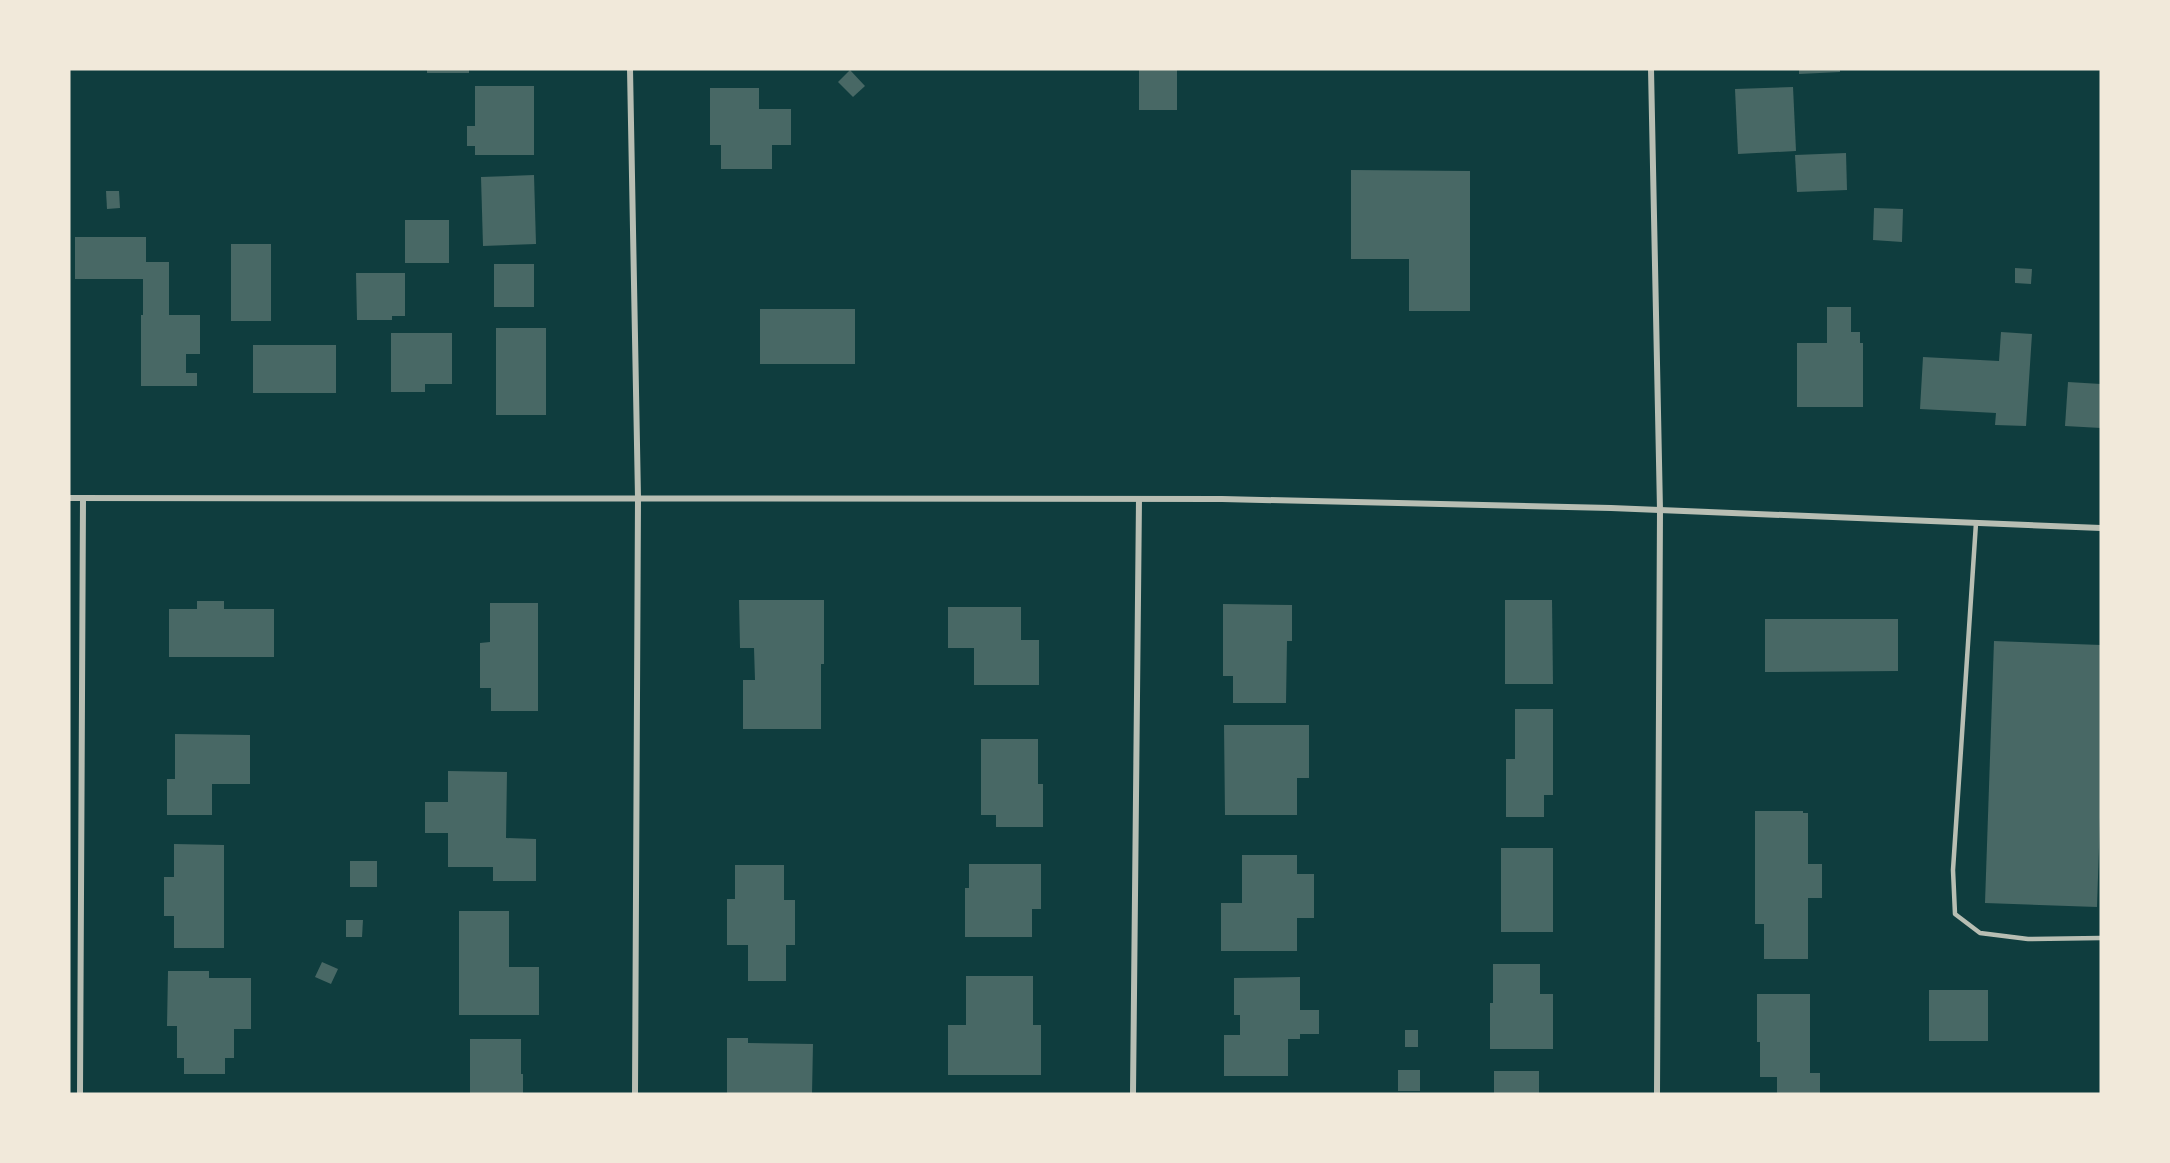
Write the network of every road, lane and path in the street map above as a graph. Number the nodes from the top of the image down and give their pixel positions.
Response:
1 (630, 69) edge
2 (1651, 69) edge
3 (69, 498) edge
4 (83, 498) junction
5 (638, 498) junction
6 (1139, 499) junction
7 (1660, 510) junction
8 (1976, 523) junction
9 (2101, 528) edge
10 (2101, 938) edge
11 (80, 1094) edge
12 (635, 1094) edge
13 (1133, 1094) edge
14 (1656, 1094) edge

1 - 5 street
2 - 7 street
3 - 4 street
4 - 5 street
4 - 11 street
5 - 6 street
5 - 12 street
6 - 7 street
6 - 13 street
7 - 8 street
7 - 14 street
8 - 9 street
8 - 10 lane

